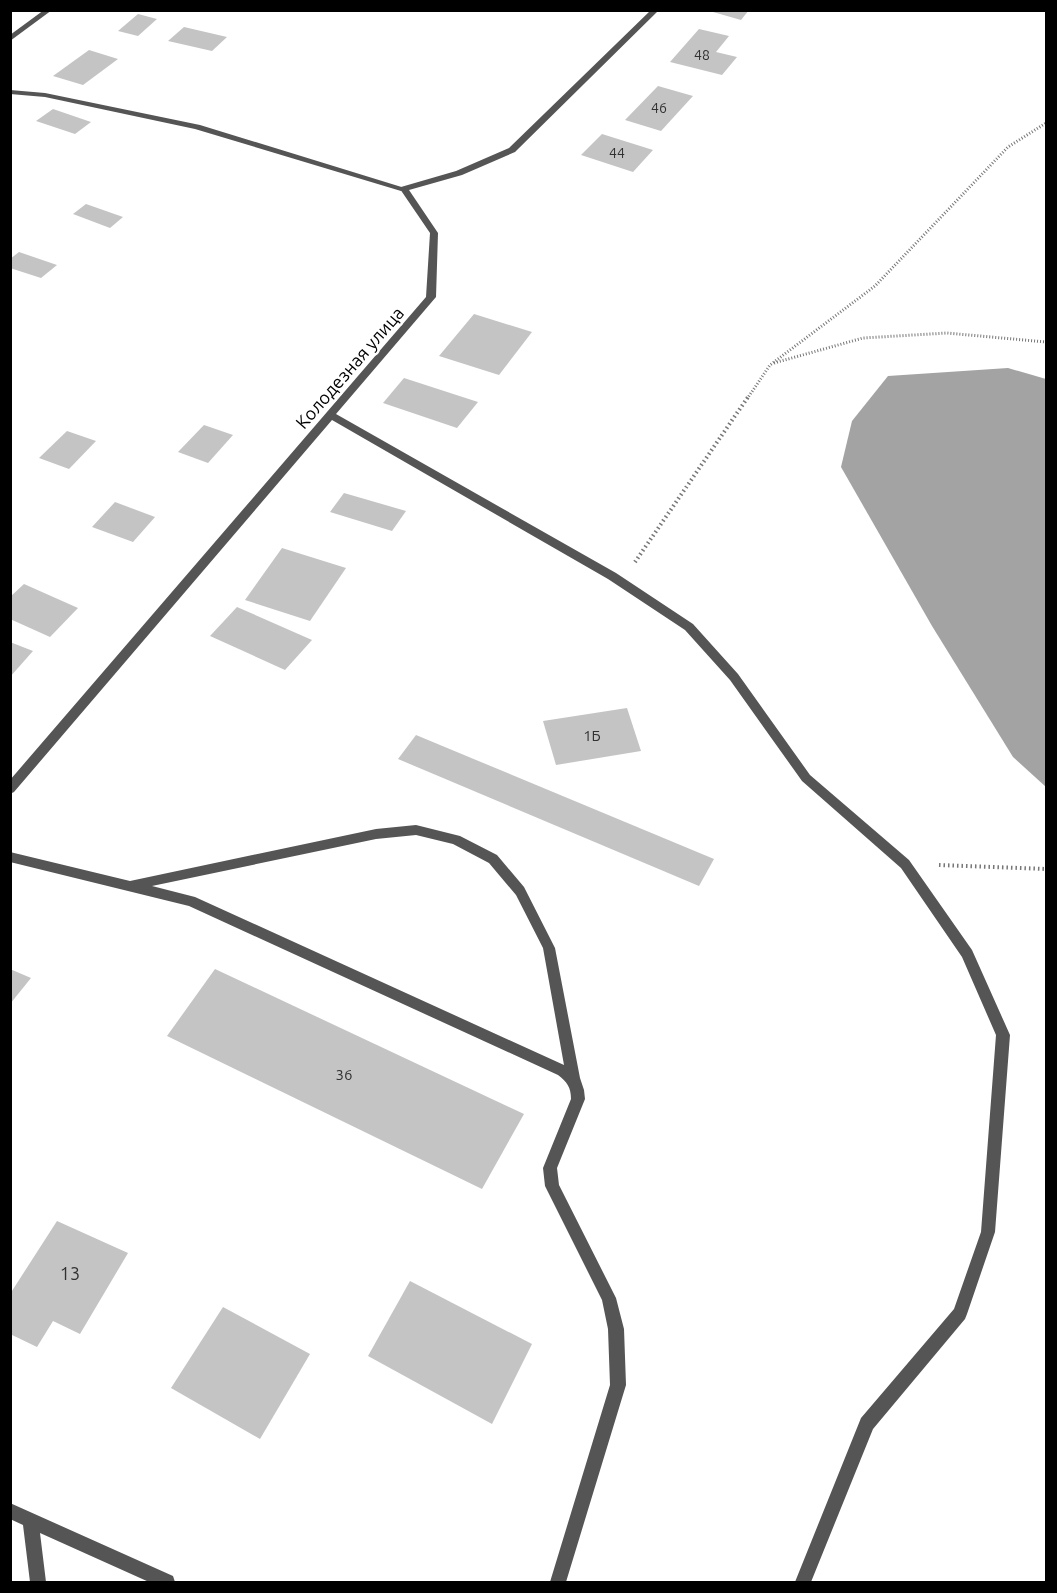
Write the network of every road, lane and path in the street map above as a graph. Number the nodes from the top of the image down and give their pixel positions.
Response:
1 (50, 10) edge
2 (656, 10) edge
3 (10, 39) edge
4 (10, 92) edge
5 (1047, 123) edge
6 (404, 189) junction
7 (1047, 342) edge
8 (770, 364) junction
9 (331, 415) junction
10 (621, 582) junction
11 (10, 789) edge
12 (10, 857) edge
13 (905, 864) junction
14 (1047, 869) edge
15 (130, 886) junction
16 (573, 1079) junction
17 (10, 1511) edge
18 (32, 1521) junction
19 (38, 1582) edge
20 (167, 1582) edge
21 (558, 1582) edge
22 (803, 1582) edge

1 - 3 street
2 - 6 street
4 - 6 street
5 - 8 path
6 - 9 street, Колодезная улица
7 - 8 path
8 - 10 path
9 - 10 street
9 - 11 street, Колодезная улица
10 - 13 street
12 - 15 street
13 - 14 path
13 - 22 street
15 - 16 street
15 - 16 street
16 - 21 street
17 - 18 street
18 - 19 street
18 - 20 street

